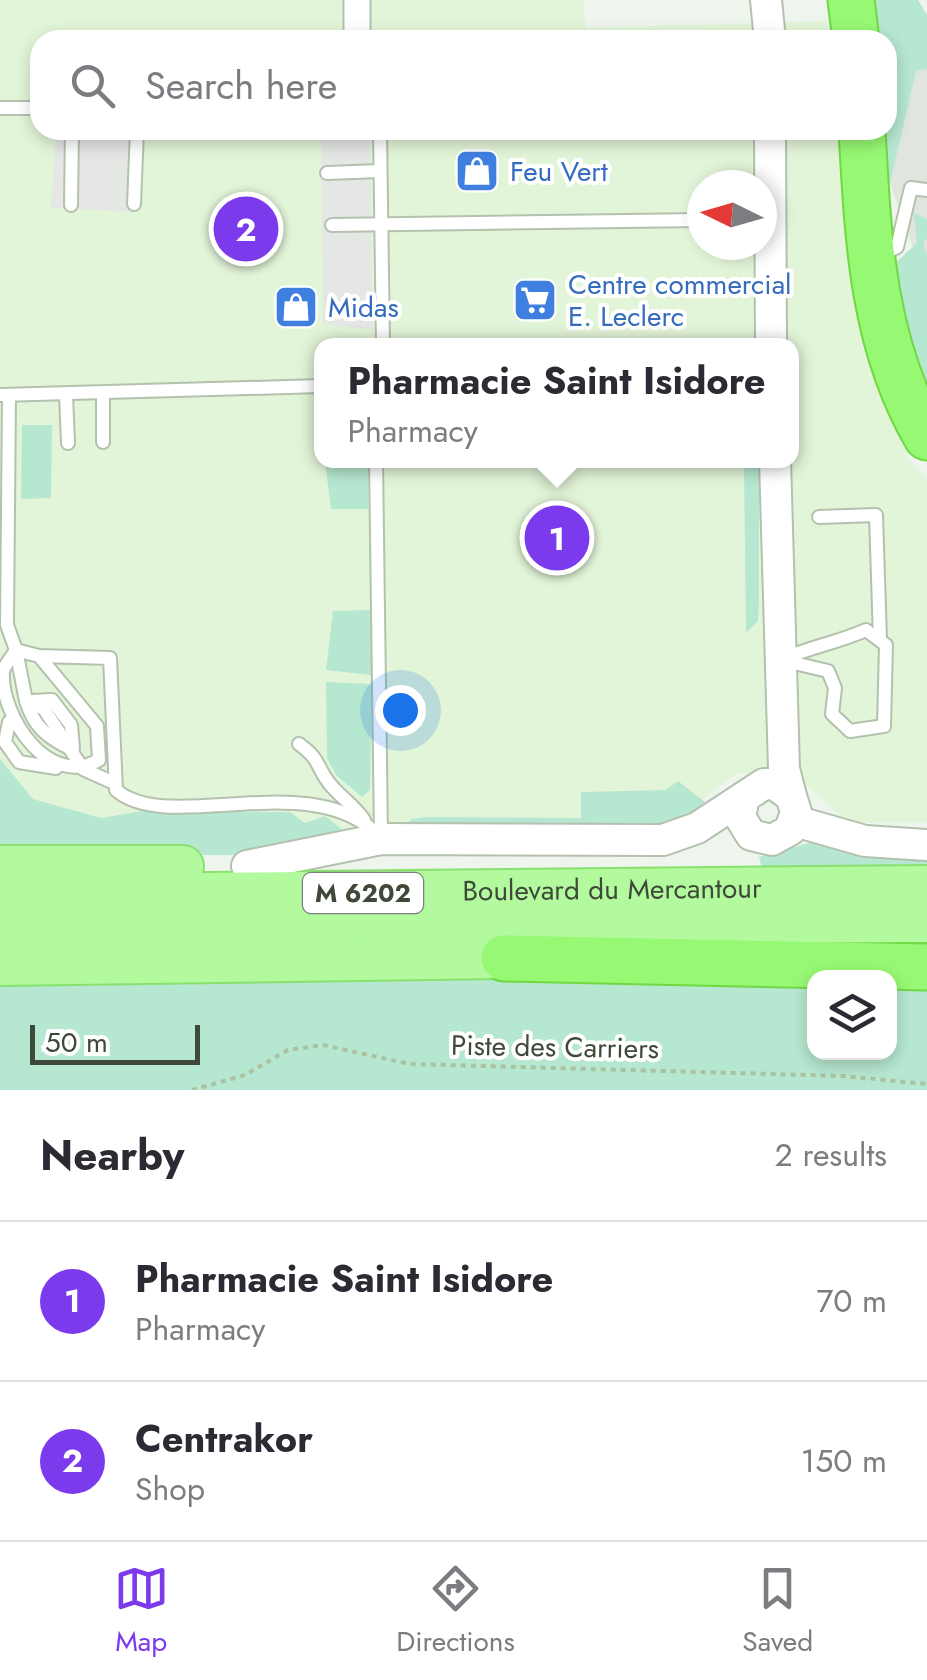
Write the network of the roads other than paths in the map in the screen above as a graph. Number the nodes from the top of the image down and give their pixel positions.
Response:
1 (357, 0) edge
2 (766, 0) edge
3 (851, 0) edge
4 (357, 30) edge
5 (769, 30) edge
6 (855, 30) edge
7 (0, 108) edge
8 (30, 108) edge
9 (72, 140) edge
10 (137, 140) edge
11 (380, 140) edge
12 (770, 140) edge
13 (863, 140) edge
14 (768, 170) edge
15 (380, 171) junction
16 (327, 173) dead end
17 (927, 190) edge
18 (134, 204) dead end
19 (72, 205) dead end
20 (687, 220) edge
21 (332, 225) dead end
22 (380, 228) junction
23 (768, 260) edge
24 (871, 261) junction
25 (383, 338) edge
26 (772, 338) edge
27 (314, 386) edge
28 (66, 394) junction
29 (103, 394) junction
30 (4, 395) edge
31 (927, 437) edge
32 (103, 442) dead end
33 (68, 443) dead end
34 (376, 468) edge
35 (775, 468) edge
36 (819, 517) dead end
37 (880, 640) junction
38 (836, 644) junction
39 (16, 650) junction
40 (39, 656) junction
41 (781, 660) junction
42 (828, 671) junction
43 (300, 744) dead end
44 (82, 769) junction
45 (114, 783) junction
46 (774, 799) junction
47 (373, 831) junction
48 (927, 846) edge
49 (0, 866) edge
50 (247, 866) junction
51 (927, 886) edge
52 (0, 894) edge
53 (722, 908) junction
54 (927, 922) edge
55 (0, 927) edge
56 (504, 958) junction
57 (0, 961) edge
58 (927, 967) edge

1 - 4 street
2 - 5 street
3 - 6 highway
7 - 8 lane
9 - 19 lane
10 - 18 lane
11 - 15 lane
12 - 14 street
13 - 24 highway
15 - 16 lane
15 - 22 lane
17 - 24 lane
20 - 22 lane
21 - 22 lane
22 - 25 lane
23 - 26 street
24 - 31 highway
27 - 29 lane
28 - 29 lane
28 - 30 lane
28 - 33 lane
29 - 32 lane
30 - 39 lane
34 - 47 lane
35 - 41 street
36 - 37 lane
37 - 38 lane
37 - 42 lane
38 - 41 lane
38 - 42 lane
39 - 40 lane
39 - 44 lane
39 - 44 lane
40 - 44 lane
40 - 45 lane
41 - 42 lane
41 - 46 street
43 - 47 lane
44 - 45 lane
45 - 47 lane
46 - 47 street
46 - 48 street
47 - 50 street
49 - 50 main road
50 - 53 main road
51 - 53 main road, Boulevard du Mercantour / M 6202
52 - 53 main road, Boulevard du Mercantour / M 6202
53 - 54 main road, Boulevard du Mercantour / M 6202
53 - 55 main road, Boulevard du Mercantour / M 6202
53 - 56 main road
56 - 57 main road
56 - 58 highway

